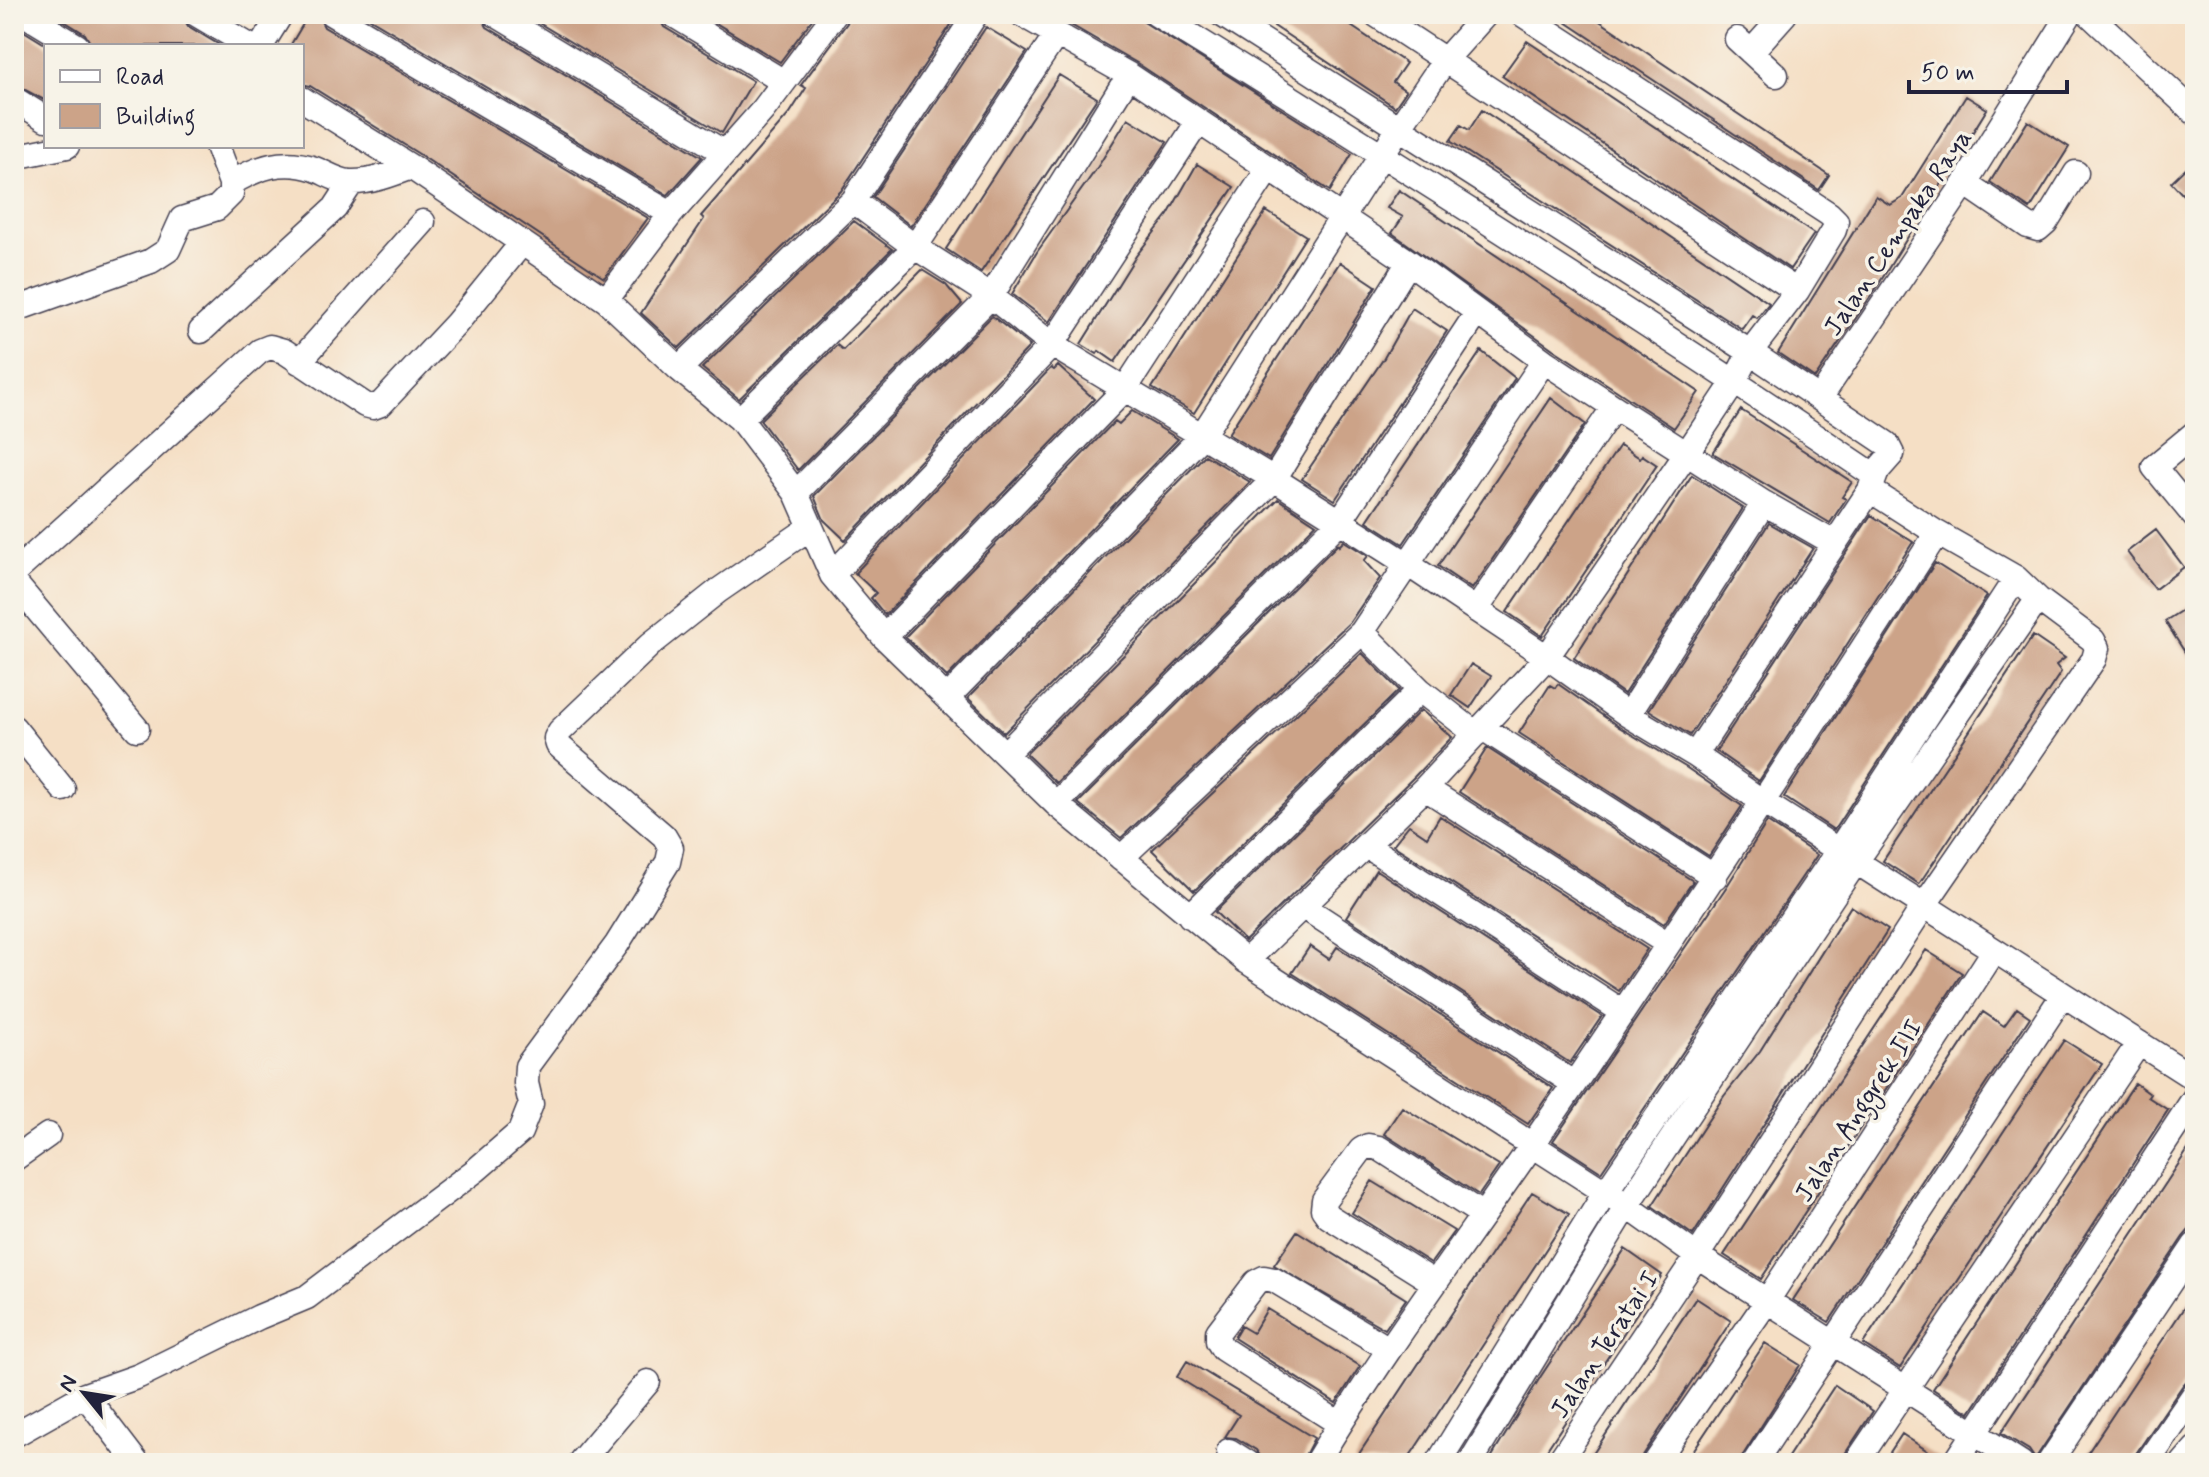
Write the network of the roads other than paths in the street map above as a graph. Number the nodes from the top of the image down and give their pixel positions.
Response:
1 (24, 14) edge
2 (196, 14) edge
3 (281, 14) edge
4 (332, 14) edge
5 (495, 14) edge
6 (672, 14) edge
7 (834, 14) edge
8 (976, 14) edge
9 (1021, 14) edge
10 (1156, 14) edge
11 (1221, 14) edge
12 (1375, 14) edge
13 (1486, 14) edge
14 (1522, 14) edge
15 (1785, 14) edge
16 (2070, 14) edge
17 (2089, 14) edge
18 (1056, 35) junction
19 (74, 44) edge
20 (247, 44) edge
21 (262, 44) edge
22 (1445, 60) junction
23 (1129, 75) junction
24 (1776, 75) dead end
25 (784, 82) junction
26 (14, 99) edge
27 (304, 100) edge
28 (2195, 113) edge
29 (44, 118) edge
30 (1198, 122) junction
31 (1392, 141) junction
32 (57, 148) edge
33 (218, 148) edge
34 (725, 153) junction
35 (14, 157) edge
36 (411, 167) junction
37 (1269, 168) junction
38 (2076, 173) dead end
39 (352, 182) junction
40 (231, 183) junction
41 (1965, 183) junction
42 (853, 201) junction
43 (671, 214) junction
44 (1342, 219) junction
45 (423, 222) dead end
46 (522, 243) junction
47 (915, 247) junction
48 (1409, 262) junction
49 (1797, 291) junction
50 (991, 296) junction
51 (606, 300) junction
52 (22, 307) dead end
53 (1477, 313) junction
54 (201, 331) dead end
55 (1052, 345) junction
56 (1750, 353) junction
57 (1544, 361) junction
58 (299, 362) junction
59 (679, 369) junction
60 (1736, 380) junction
61 (1125, 389) junction
62 (1820, 398) junction
63 (1614, 407) junction
64 (740, 419) junction
65 (2195, 433) edge
66 (1201, 437) junction
67 (1687, 453) junction
68 (1878, 473) junction
69 (1274, 479) junction
70 (796, 493) junction
71 (1764, 503) junction
72 (2195, 517) edge
73 (1340, 521) junction
74 (811, 527) junction
75 (1937, 533) junction
76 (1834, 543) junction
77 (1409, 565) junction
78 (14, 573) edge
79 (832, 575) junction
80 (2016, 578) junction
81 (14, 582) edge
82 (2038, 599) junction
83 (1476, 610) junction
84 (1362, 632) junction
85 (884, 637) junction
86 (1547, 657) junction
87 (1420, 690) junction
88 (947, 698) junction
89 (1628, 715) junction
90 (14, 728) edge
91 (137, 729) dead end
92 (1478, 730) junction
93 (1006, 753) junction
94 (1695, 755) junction
95 (1425, 788) junction
96 (63, 789) dead end
97 (1763, 802) junction
98 (1056, 804) junction
99 (1367, 846) junction
100 (1848, 855) junction
101 (1121, 858) junction
102 (1715, 877) junction
103 (1925, 904) junction
104 (1304, 907) junction
105 (1190, 916) junction
106 (1668, 944) junction
107 (1994, 951) junction
108 (1246, 961) junction
109 (2063, 995) junction
110 (1623, 1012) junction
111 (2139, 1043) junction
112 (2195, 1079) edge
113 (1573, 1083) junction
114 (2195, 1097) edge
115 (48, 1135) dead end
116 (1531, 1147) junction
117 (14, 1159) edge
118 (1605, 1193) junction
119 (1627, 1206) junction
120 (1483, 1215) junction
121 (2195, 1245) edge
122 (1697, 1256) junction
123 (1435, 1283) junction
124 (1768, 1299) junction
125 (1834, 1343) junction
126 (1389, 1349) junction
127 (648, 1382) dead end
128 (1905, 1389) junction
129 (2195, 1393) edge
130 (85, 1395) junction
131 (1340, 1424) junction
132 (1974, 1433) junction
133 (14, 1435) edge
134 (2195, 1449) edge
135 (580, 1459) edge
136 (137, 1463) edge
137 (1316, 1463) edge
138 (1438, 1463) edge
139 (1470, 1463) edge
140 (1558, 1463) edge
141 (1655, 1463) edge
142 (1754, 1463) edge
143 (1856, 1463) edge
144 (1955, 1463) edge
145 (2021, 1463) edge
146 (2049, 1463) edge
147 (2147, 1463) edge
148 (2183, 1463) edge

1 - 19 street
2 - 20 street
3 - 21 street
4 - 43 street
5 - 34 street
6 - 25 street
7 - 25 street
8 - 42 street
9 - 18 street
10 - 31 street
11 - 31 street
12 - 22 street
13 - 22 street
14 - 49 street
15 - 24 street
16 - 41 street, Jalan Cempaka Raya
17 - 28 street
18 - 23 street
18 - 47 street
22 - 31 street
22 - 49 street
23 - 30 street
23 - 50 street
25 - 34 street
26 - 29 street
27 - 36 street
30 - 37 street
30 - 55 street
31 - 44 street
31 - 56 street
31 - 60 street
32 - 35 street
33 - 40 street
34 - 43 street
36 - 39 street
36 - 46 street
37 - 44 street
37 - 61 street
38 - 41 street
39 - 40 street
39 - 54 street
40 - 52 street
41 - 62 street, Jalan Cempaka Raya
42 - 47 street
42 - 59 street
43 - 51 street
44 - 48 street
44 - 66 street
45 - 58 street
46 - 51 street
46 - 58 street
47 - 50 street
47 - 64 street
48 - 53 street
48 - 69 street
49 - 56 street
50 - 55 street
50 - 70 street
51 - 59 street
53 - 57 street
53 - 73 street
55 - 61 street
55 - 79 street
56 - 60 street
56 - 62 street
57 - 63 street
57 - 77 street
58 - 78 street
59 - 64 street
60 - 67 street
60 - 68 street
61 - 66 street
61 - 85 street
62 - 68 street
63 - 67 street
63 - 83 street
64 - 70 street
65 - 72 street
66 - 69 street
66 - 88 street
67 - 71 street
67 - 86 street
68 - 75 street
68 - 76 street
69 - 73 street
69 - 93 street
70 - 74 street
71 - 76 street
71 - 89 street
73 - 77 street
73 - 98 street
74 - 79 street
74 - 130 street
75 - 80 street
75 - 97 street
76 - 94 street
77 - 83 street
77 - 84 street
79 - 85 street
80 - 82 street
80 - 100 street
81 - 91 street
82 - 100 street
82 - 103 street, Jalan Teratai I
83 - 86 street
84 - 87 street
84 - 101 street
85 - 88 street
86 - 89 street
86 - 92 street
87 - 92 street
87 - 105 street
88 - 93 street
89 - 94 street
90 - 96 street
92 - 95 street
92 - 102 street
93 - 98 street
94 - 97 street
95 - 99 street
95 - 106 street
97 - 100 street
97 - 102 street
98 - 101 street
99 - 104 street
99 - 110 street
100 - 103 street
100 - 118 street
100 - 119 street
101 - 105 street
102 - 106 street
103 - 107 street
103 - 122 street, Jalan Teratai I
104 - 108 street
104 - 113 street
105 - 108 street
106 - 110 street
107 - 109 street
107 - 124 street, Jalan Anggrek III
108 - 116 street
109 - 111 street
109 - 125 street
110 - 113 street
111 - 112 street
111 - 128 street
113 - 116 street
114 - 132 street
115 - 117 street
116 - 118 street
116 - 120 street
118 - 119 street
118 - 138 street
119 - 122 street
119 - 139 street
120 - 123 street
120 - 123 street
121 - 146 street
122 - 124 street
122 - 140 street, Jalan Teratai I
123 - 126 street
124 - 125 street
124 - 141 street, Jalan Anggrek III
125 - 128 street
125 - 142 street
126 - 131 street
126 - 131 street
127 - 135 street
128 - 132 street
128 - 143 street
129 - 147 street
130 - 133 street
130 - 136 street
131 - 137 street
132 - 144 street
132 - 145 street
134 - 148 street

